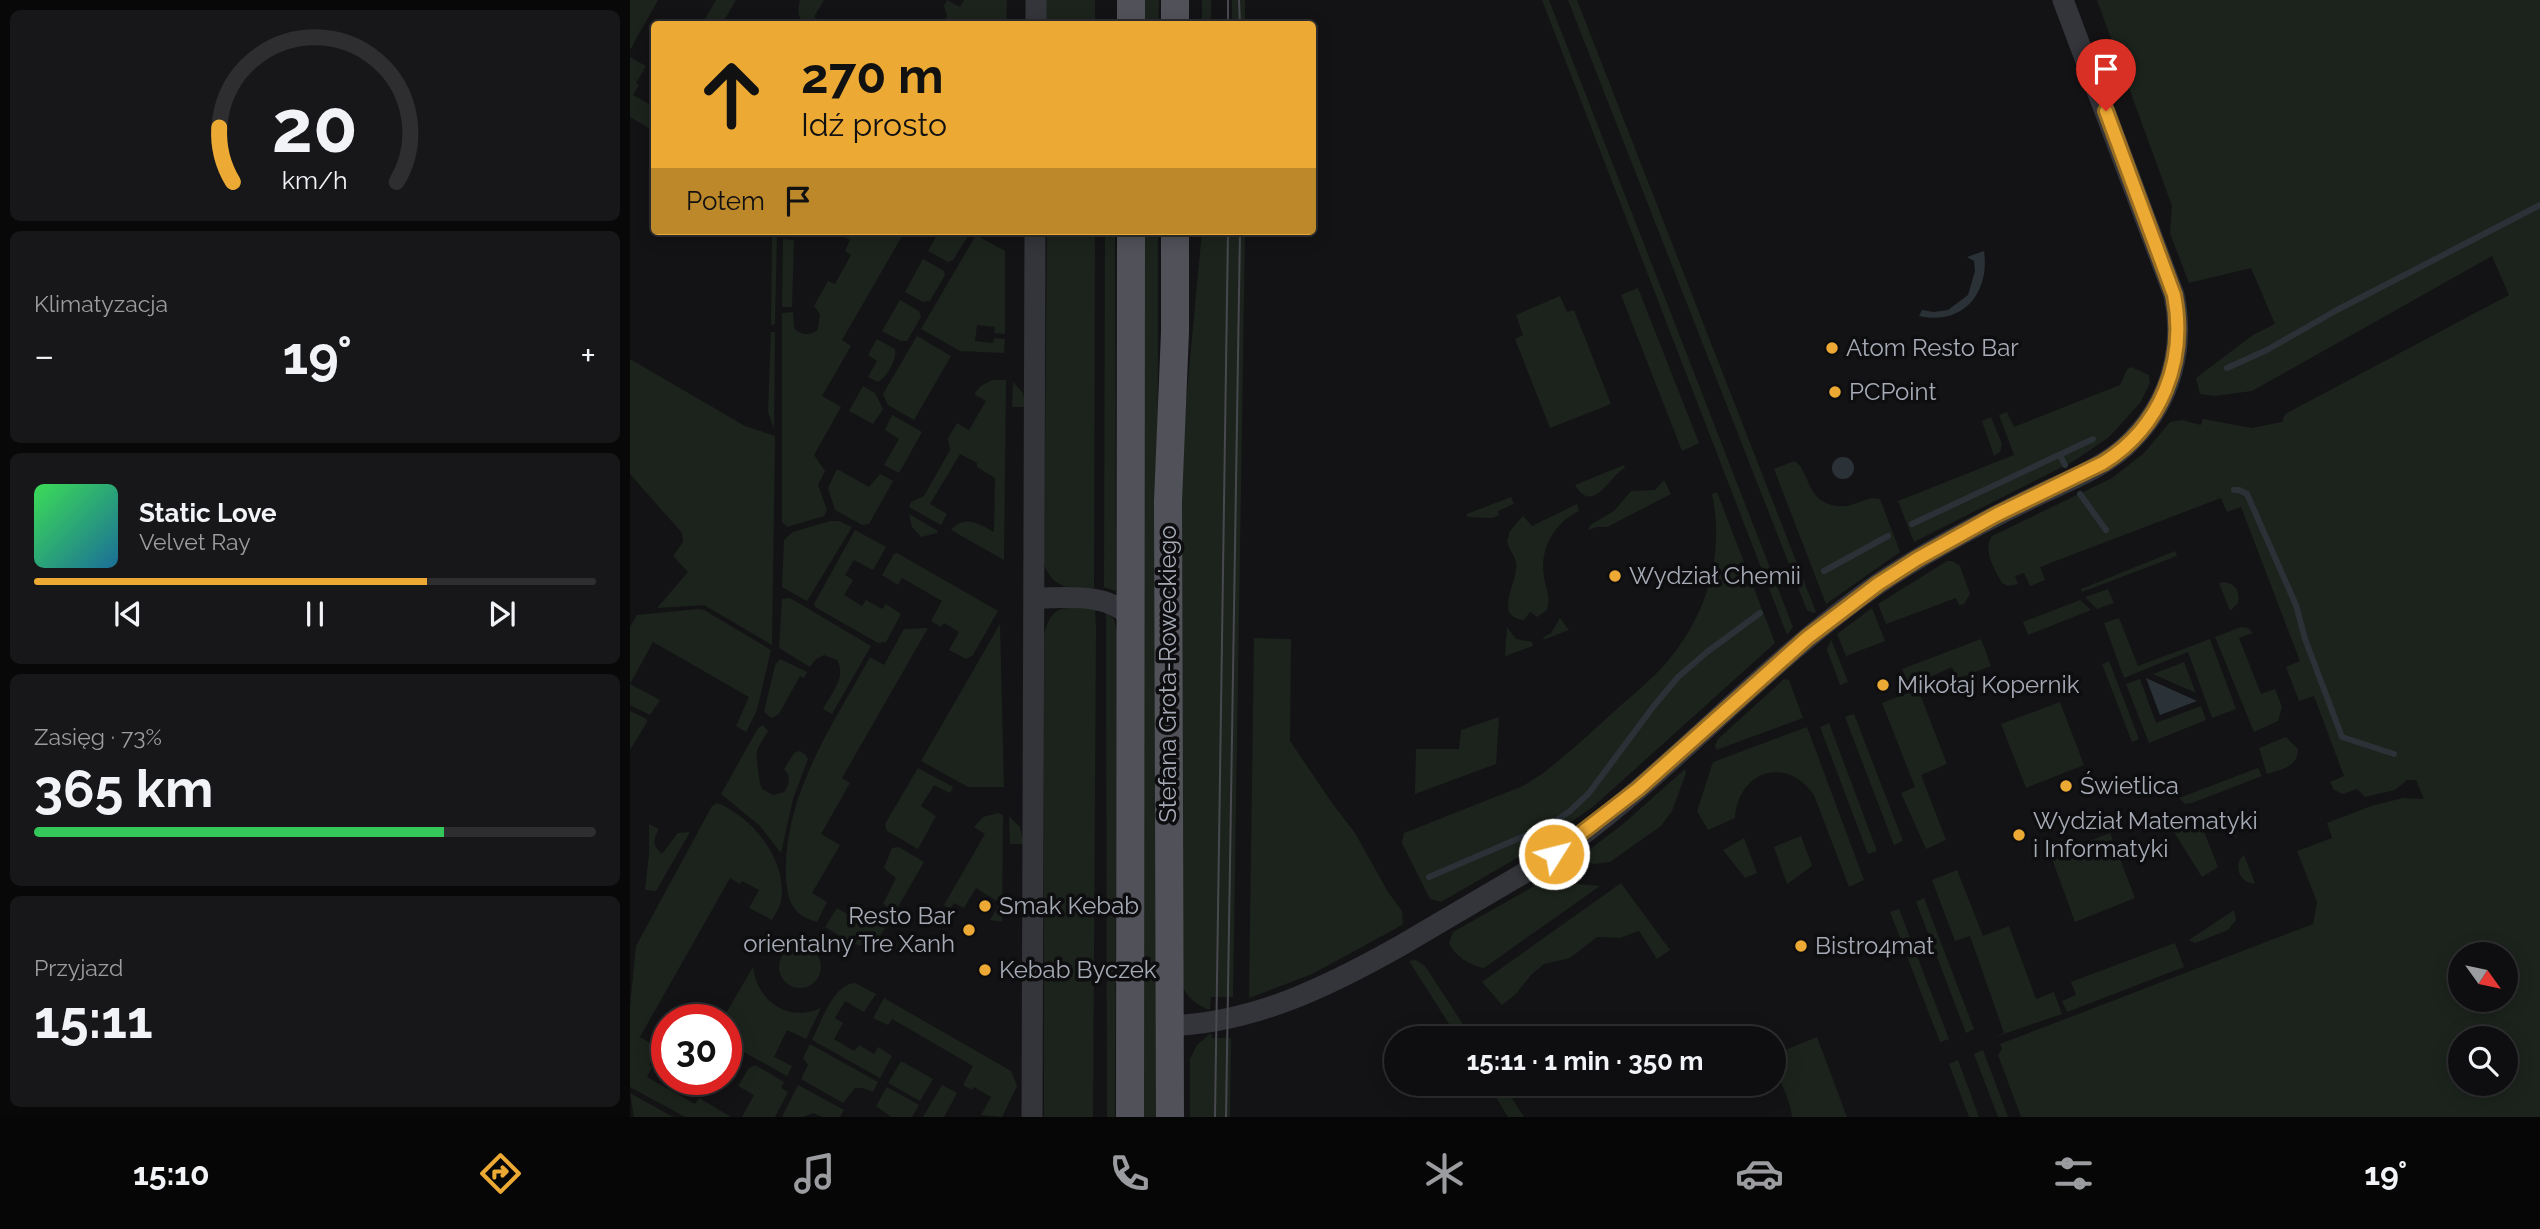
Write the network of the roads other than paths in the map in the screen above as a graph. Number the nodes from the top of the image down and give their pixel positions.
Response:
1 (1036, 0) edge
2 (1131, 0) edge
3 (1175, 0) edge
4 (2063, 0) edge
5 (1036, 21) edge
6 (1131, 21) edge
7 (1175, 21) edge
8 (1035, 235) edge
9 (1131, 235) edge
10 (1175, 235) edge
11 (1034, 598) junction
12 (1130, 616) junction
13 (1168, 1026) junction
14 (1032, 1117) edge
15 (1130, 1117) edge
16 (1170, 1117) edge

1 - 5 street
2 - 6 main road
3 - 7 main road
4 - 13 street
8 - 11 street
9 - 12 main road, Stefana Grota-Roweckiego
10 - 13 main road, Stefana Grota-Roweckiego
11 - 12 street
11 - 14 street
12 - 15 main road, Stefana Grota-Roweckiego
13 - 16 main road, Stefana Grota-Roweckiego

